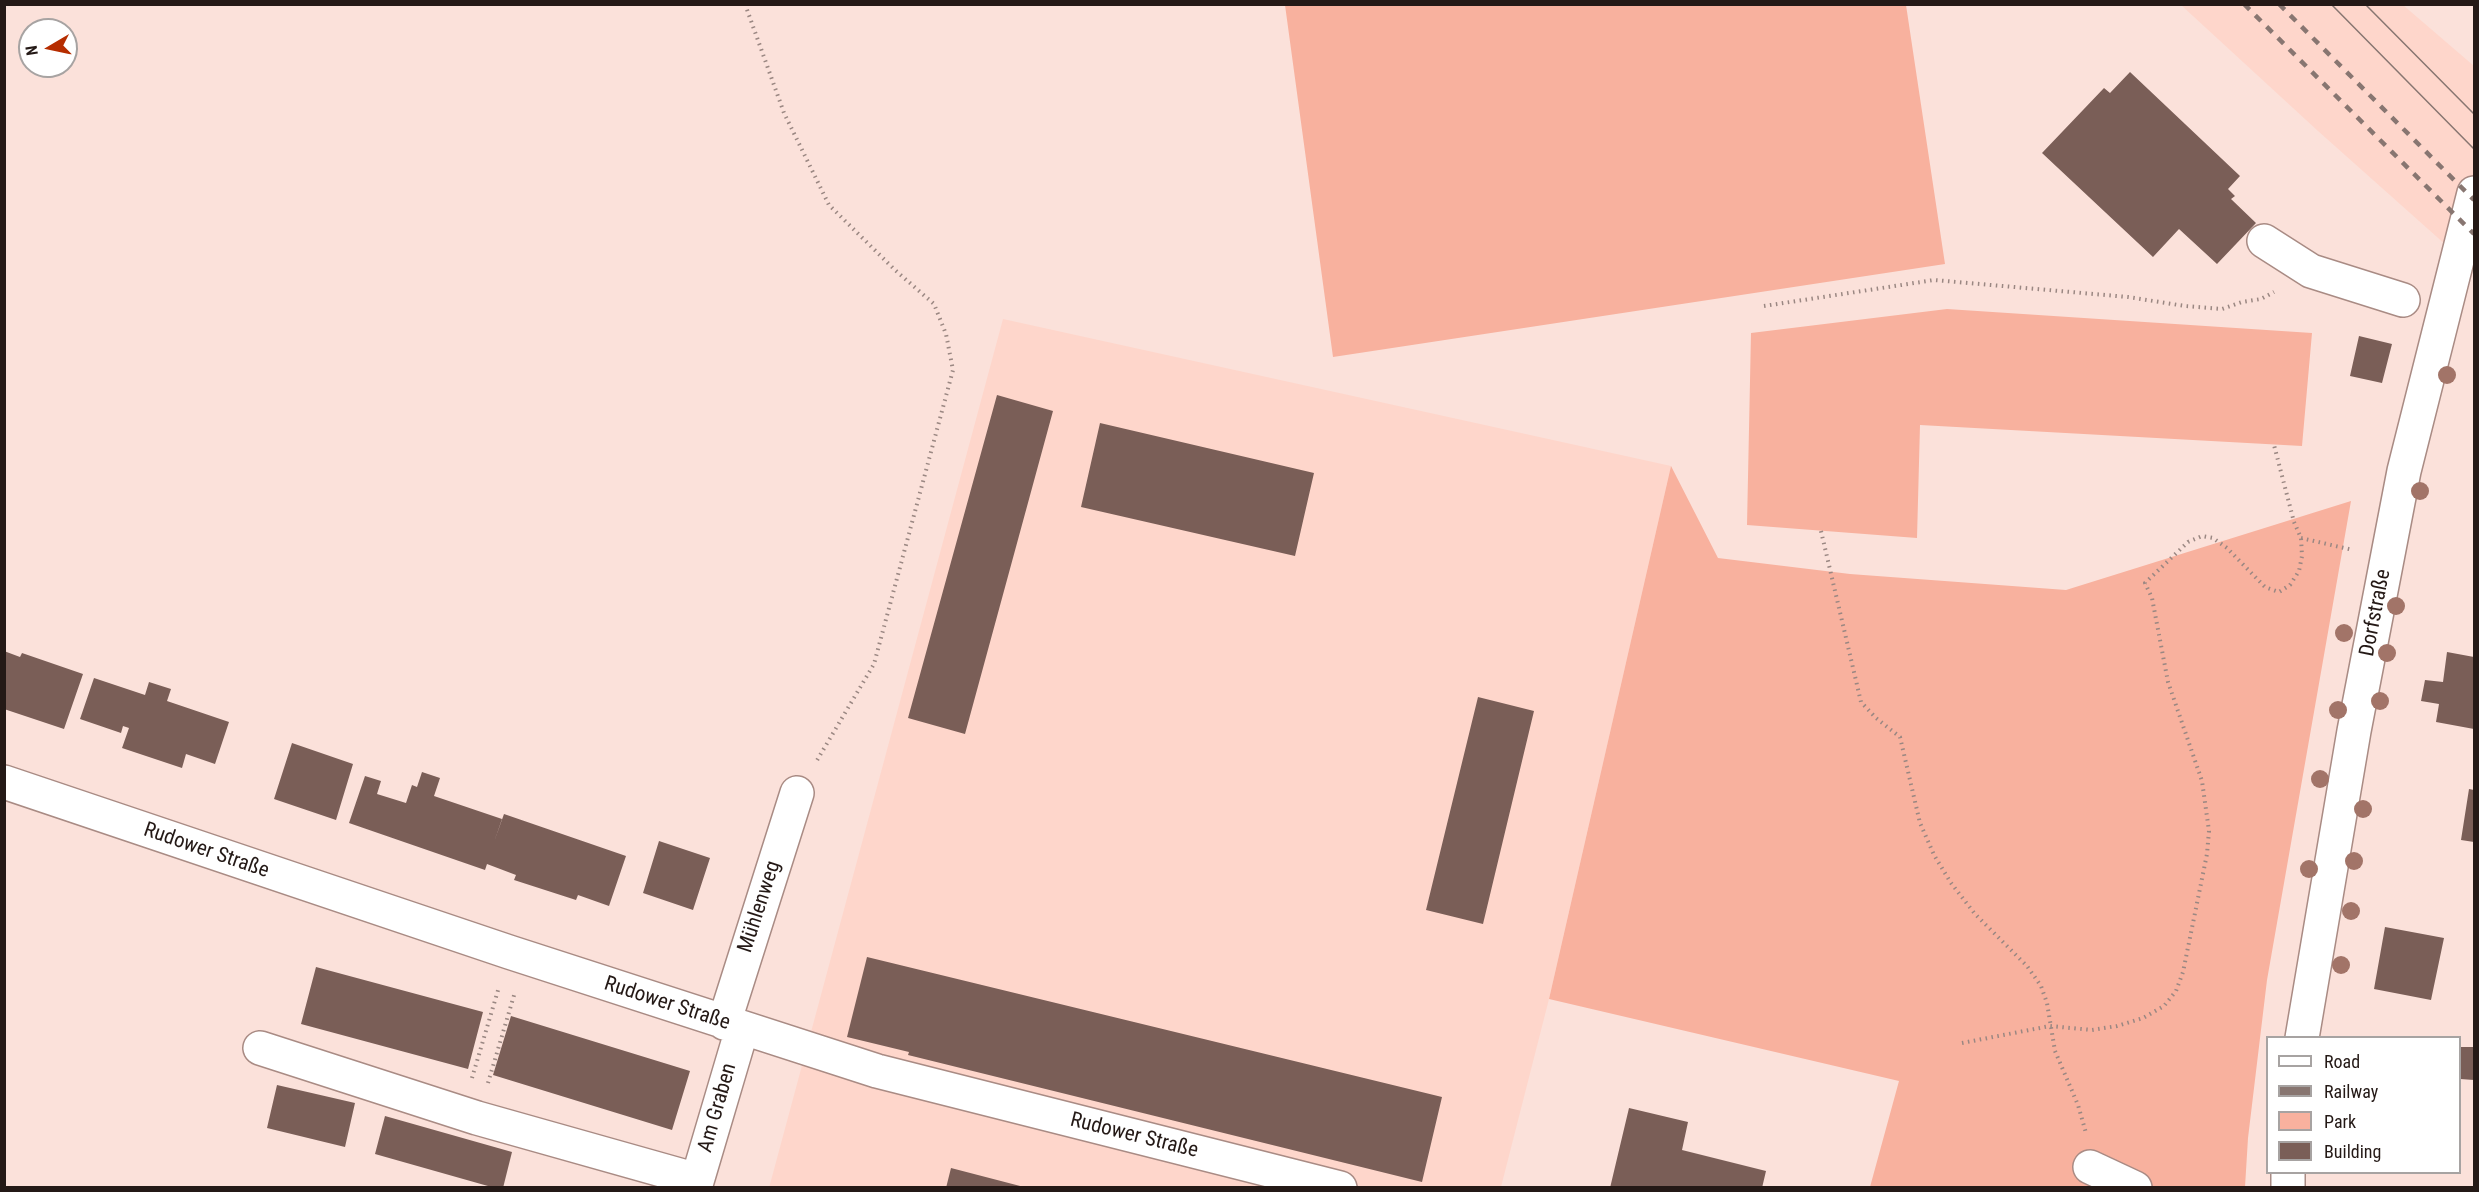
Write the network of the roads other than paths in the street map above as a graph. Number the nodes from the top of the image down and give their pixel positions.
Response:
1 (2475, 193) edge
2 (2264, 241) dead end
3 (2403, 300) dead end
4 (4, 783) edge
5 (796, 793) road end
6 (733, 1026) junction
7 (2302, 1036) edge
8 (260, 1048) dead end
9 (2090, 1167) road end
10 (696, 1184) edge
11 (1340, 1188) edge
12 (2135, 1188) edge

1 - 7 street, Dorfstraße
2 - 3 street
4 - 6 street, Rudower Straße
5 - 6 street, Mühlenweg
6 - 10 street, Am Graben
6 - 11 street, Rudower Straße
8 - 10 street
9 - 12 street

